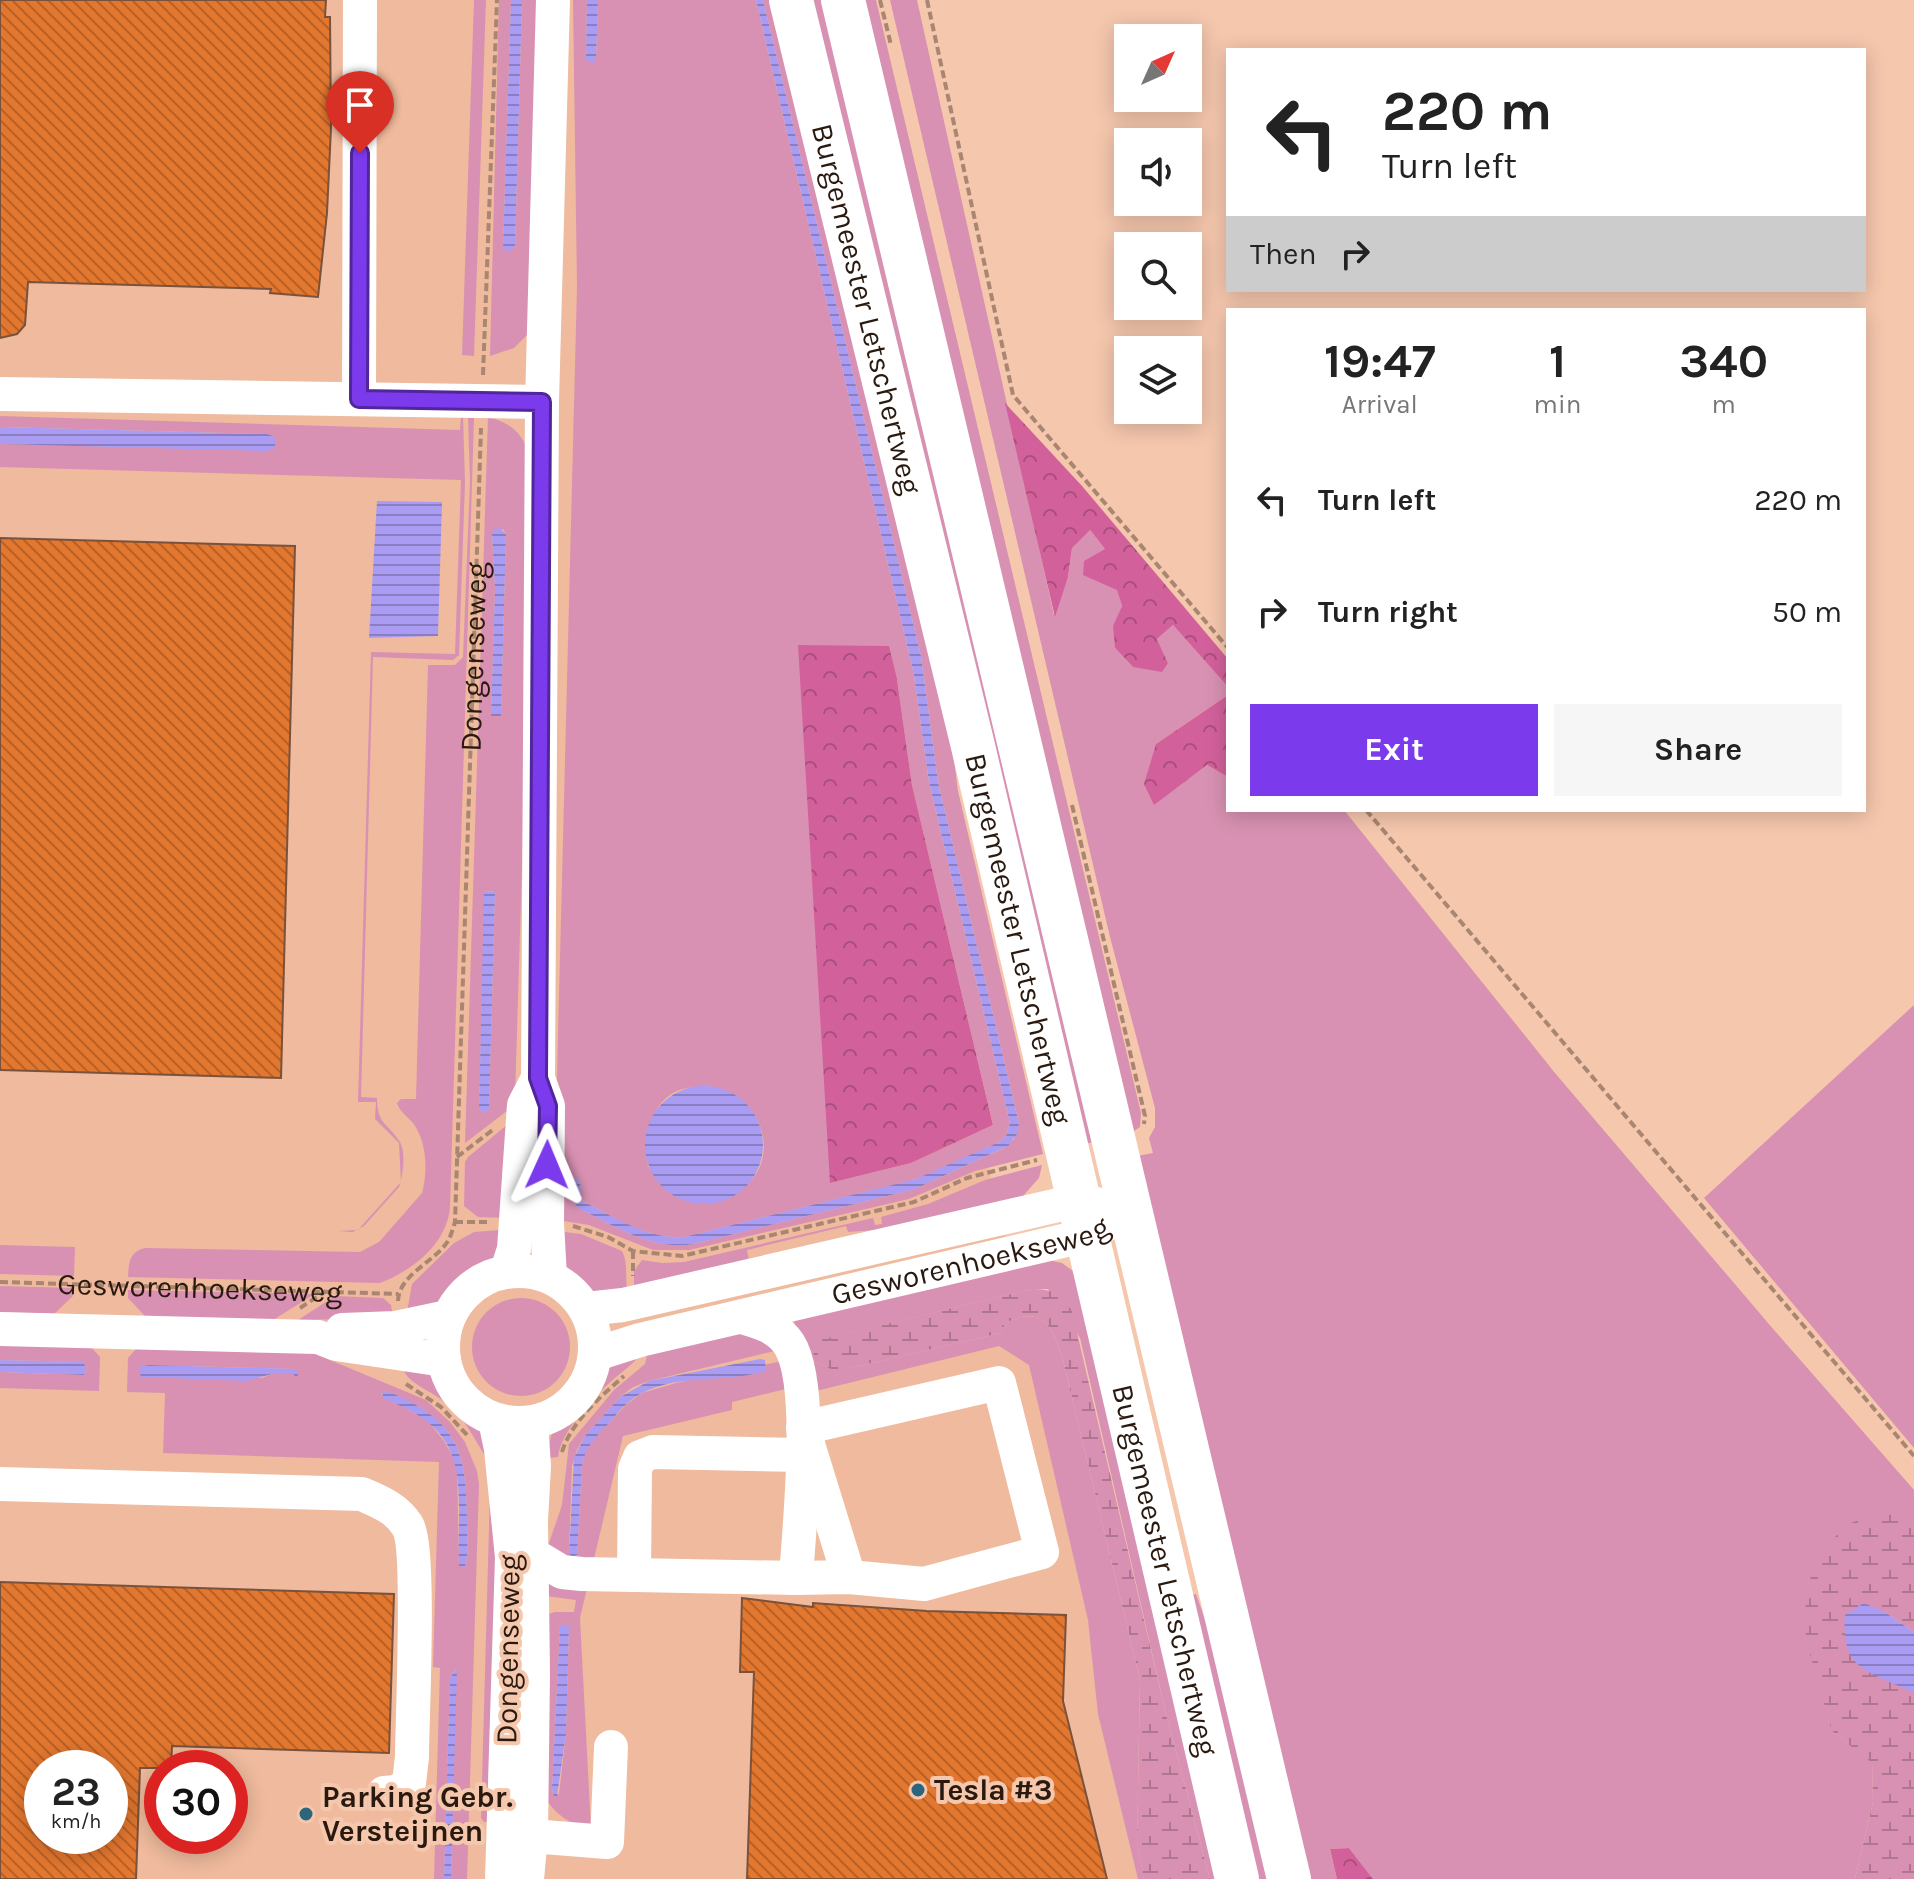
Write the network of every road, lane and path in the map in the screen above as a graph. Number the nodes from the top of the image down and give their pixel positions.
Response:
1 (360, 0) edge
2 (497, 0) edge
3 (553, 0) edge
4 (791, 0) edge
5 (843, 0) edge
6 (927, 0) edge
7 (0, 394) edge
8 (359, 399) junction
9 (482, 401) junction
10 (542, 402) junction
11 (1226, 646) edge
12 (1368, 812) edge
13 (531, 1092) junction
14 (1068, 1153) junction
15 (457, 1157) junction
16 (1129, 1212) junction
17 (1084, 1217) junction
18 (455, 1222) junction
19 (532, 1222) junction
20 (633, 1251) junction
21 (507, 1271) junction
22 (550, 1277) junction
23 (0, 1282) edge
24 (633, 1302) junction
25 (586, 1309) junction
26 (448, 1317) junction
27 (742, 1317) junction
28 (0, 1329) edge
29 (318, 1337) junction
30 (640, 1340) junction
31 (596, 1354) junction
32 (444, 1360) junction
33 (495, 1420) junction
34 (531, 1423) junction
35 (803, 1441) junction
36 (1914, 1456) edge
37 (534, 1466) junction
38 (0, 1484) edge
39 (532, 1554) junction
40 (634, 1575) junction
41 (849, 1577) junction
42 (796, 1578) junction
43 (611, 1747) dead end
44 (384, 1793) dead end
45 (517, 1833) junction
46 (502, 1879) edge
47 (527, 1879) edge
48 (1237, 1879) edge
49 (1289, 1879) edge

1 - 8 street
2 - 9 path, Dongenseweg
3 - 10 street
4 - 14 main road, Burgemeester Letschertweg
5 - 16 main road, Burgemeester Letschertweg
6 - 11 path
7 - 8 street
8 - 9 street
9 - 10 street
9 - 15 path, Dongenseweg
10 - 13 street
12 - 36 path
13 - 15 path
13 - 19 street
14 - 17 main road, Burgemeester Letschertweg
14 - 20 path
15 - 18 path, Dongenseweg
16 - 17 street, Gesworenhoekseweg
16 - 49 main road, Burgemeester Letschertweg
17 - 24 street, Gesworenhoekseweg
17 - 27 street, Gesworenhoekseweg
17 - 48 main road, Burgemeester Letschertweg
18 - 19 path
18 - 23 path, Gesworenhoekseweg
19 - 20 path
19 - 21 street
19 - 22 street
20 - 24 path
21 - 22 street
21 - 26 street
22 - 25 street
24 - 25 street, Gesworenhoekseweg
25 - 31 street
26 - 29 street, Gesworenhoekseweg
26 - 32 street
27 - 30 street, Gesworenhoekseweg
27 - 35 street
28 - 29 street, Gesworenhoekseweg
29 - 32 street, Gesworenhoekseweg
30 - 31 street, Gesworenhoekseweg
30 - 37 path
31 - 34 street
32 - 33 street
33 - 34 street
33 - 45 street, Dongenseweg
34 - 37 street, Dongenseweg
35 - 40 street
35 - 41 street
35 - 41 street
35 - 42 street
37 - 39 street, Dongenseweg
38 - 44 street
39 - 40 street
39 - 45 street, Dongenseweg
40 - 42 street
41 - 42 street
43 - 45 street
45 - 46 street, Dongenseweg
45 - 47 street, Dongenseweg

